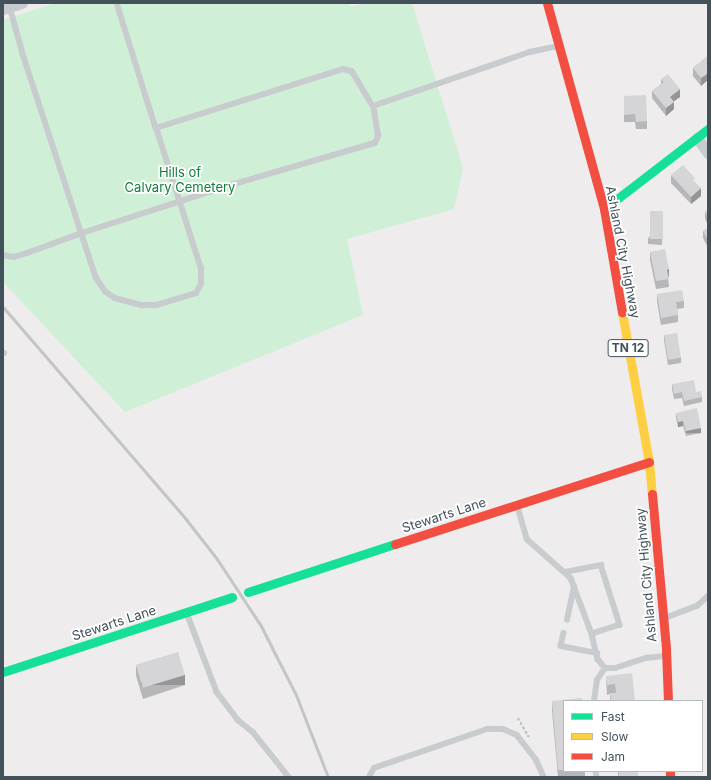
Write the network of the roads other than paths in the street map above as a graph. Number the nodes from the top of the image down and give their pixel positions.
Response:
1 (22, 3) edge
2 (117, 3) edge
3 (547, 3) edge
4 (7, 8) edge
5 (560, 45) junction
6 (372, 106) junction
7 (156, 128) junction
8 (708, 129) edge
9 (697, 138) junction
10 (708, 153) edge
11 (180, 202) junction
12 (604, 210) junction
13 (82, 233) junction
14 (3, 255) edge
15 (649, 462) junction
16 (518, 505) junction
17 (565, 572) junction
18 (574, 586) junction
19 (248, 592) dead end
20 (708, 596) edge
21 (232, 597) dead end
22 (187, 612) junction
23 (664, 619) junction
24 (567, 620) dead end
25 (564, 633) dead end
26 (592, 634) junction
27 (597, 653) junction
28 (666, 656) junction
29 (605, 668) junction
30 (3, 672) edge
31 (594, 700) edge
32 (668, 700) edge
33 (289, 777) edge
34 (370, 777) edge
35 (544, 777) edge

1 - 4 street
2 - 7 lane
3 - 5 street, Ashland City Highway / TN 12
4 - 13 lane
5 - 6 lane
5 - 12 street, Ashland City Highway / TN 12
6 - 7 lane
6 - 11 lane
7 - 11 lane
8 - 9 street
9 - 10 street
9 - 12 street
11 - 13 lane
11 - 13 lane
12 - 15 street, Ashland City Highway / TN 12
13 - 14 lane
15 - 16 street, Stewarts Lane
15 - 23 street, Ashland City Highway / TN 12
16 - 17 lane
16 - 19 street, Stewarts Lane
17 - 18 lane
17 - 26 lane
18 - 24 lane
18 - 26 lane
20 - 23 lane
21 - 22 street, Stewarts Lane
22 - 30 street, Stewarts Lane
22 - 33 lane
23 - 28 street, Ashland City Highway / TN 12
25 - 27 lane
26 - 27 lane
27 - 29 lane
28 - 29 lane
28 - 32 street, Ashland City Highway / TN 12
29 - 31 lane
34 - 35 lane

